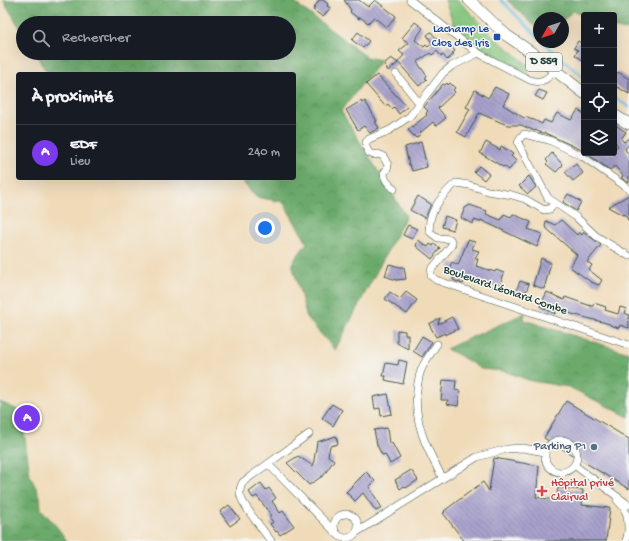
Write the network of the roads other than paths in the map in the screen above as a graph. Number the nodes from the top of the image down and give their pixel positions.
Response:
1 (410, 0) edge
2 (469, 0) edge
3 (478, 53) junction
4 (555, 70) junction
5 (396, 74) dead end
6 (581, 91) edge
7 (420, 104) junction
8 (617, 117) edge
9 (629, 124) edge
10 (394, 189) dead end
11 (629, 189) edge
12 (554, 203) junction
13 (629, 256) edge
14 (437, 344) dead end
15 (629, 345) edge
16 (309, 434) dead end
17 (545, 452) junction
18 (268, 464) junction
19 (574, 465) junction
20 (442, 477) junction
21 (608, 490) junction
22 (629, 505) edge
23 (357, 532) junction
24 (336, 533) junction
25 (629, 533) edge
26 (271, 541) edge
27 (627, 541) edge

1 - 3 street
2 - 4 main road, D 559
3 - 4 street
3 - 7 street
4 - 6 main road, D 559
5 - 7 street
7 - 10 street
8 - 9 main road
11 - 12 street
12 - 13 street
12 - 15 street, Boulevard Léonard Combe
14 - 20 street
16 - 18 street
17 - 19 street
17 - 19 street
17 - 20 street
18 - 24 street
18 - 26 street
19 - 21 street
20 - 23 street
21 - 22 street
21 - 25 street
23 - 24 street
23 - 24 street
25 - 27 street

